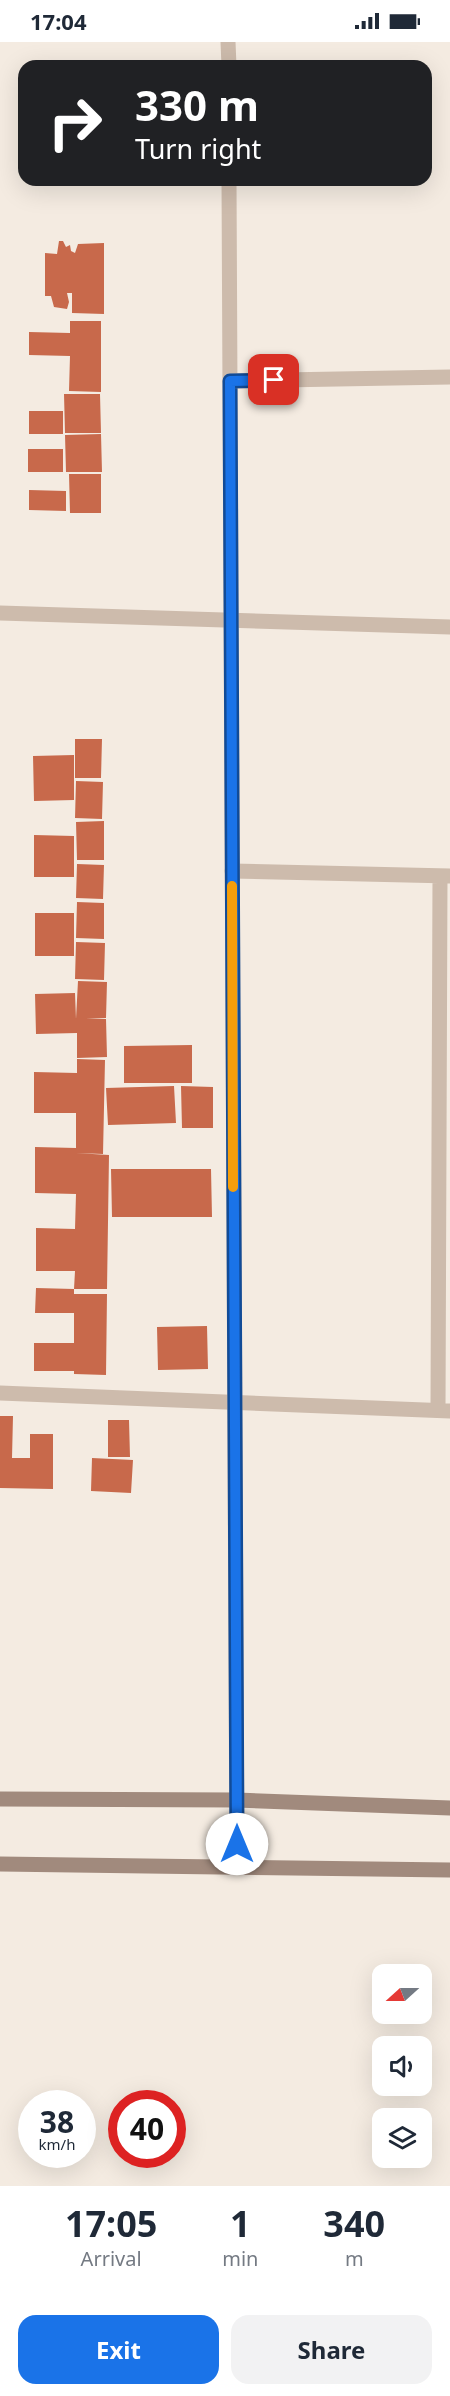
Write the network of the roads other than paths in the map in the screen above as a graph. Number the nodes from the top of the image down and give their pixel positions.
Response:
1 (228, 42) edge
2 (228, 60) edge
3 (229, 186) edge
4 (450, 377) edge
5 (230, 381) junction
6 (0, 613) edge
7 (231, 620) junction
8 (450, 627) edge
9 (232, 871) junction
10 (445, 876) edge
11 (445, 1224) edge
12 (0, 1393) edge
13 (234, 1402) junction
14 (444, 1411) edge
15 (0, 1799) edge
16 (237, 1800) junction
17 (450, 1808) edge
18 (0, 1864) edge
19 (237, 1866) junction
20 (450, 1870) edge

1 - 2 street
3 - 5 street
4 - 5 street
5 - 7 street
6 - 7 street
7 - 8 street
7 - 9 street
9 - 10 street
9 - 13 street
10 - 11 street
11 - 14 street
12 - 13 street
13 - 14 street
13 - 16 street
15 - 16 main road
16 - 17 main road
16 - 19 street
18 - 19 main road
19 - 20 main road

